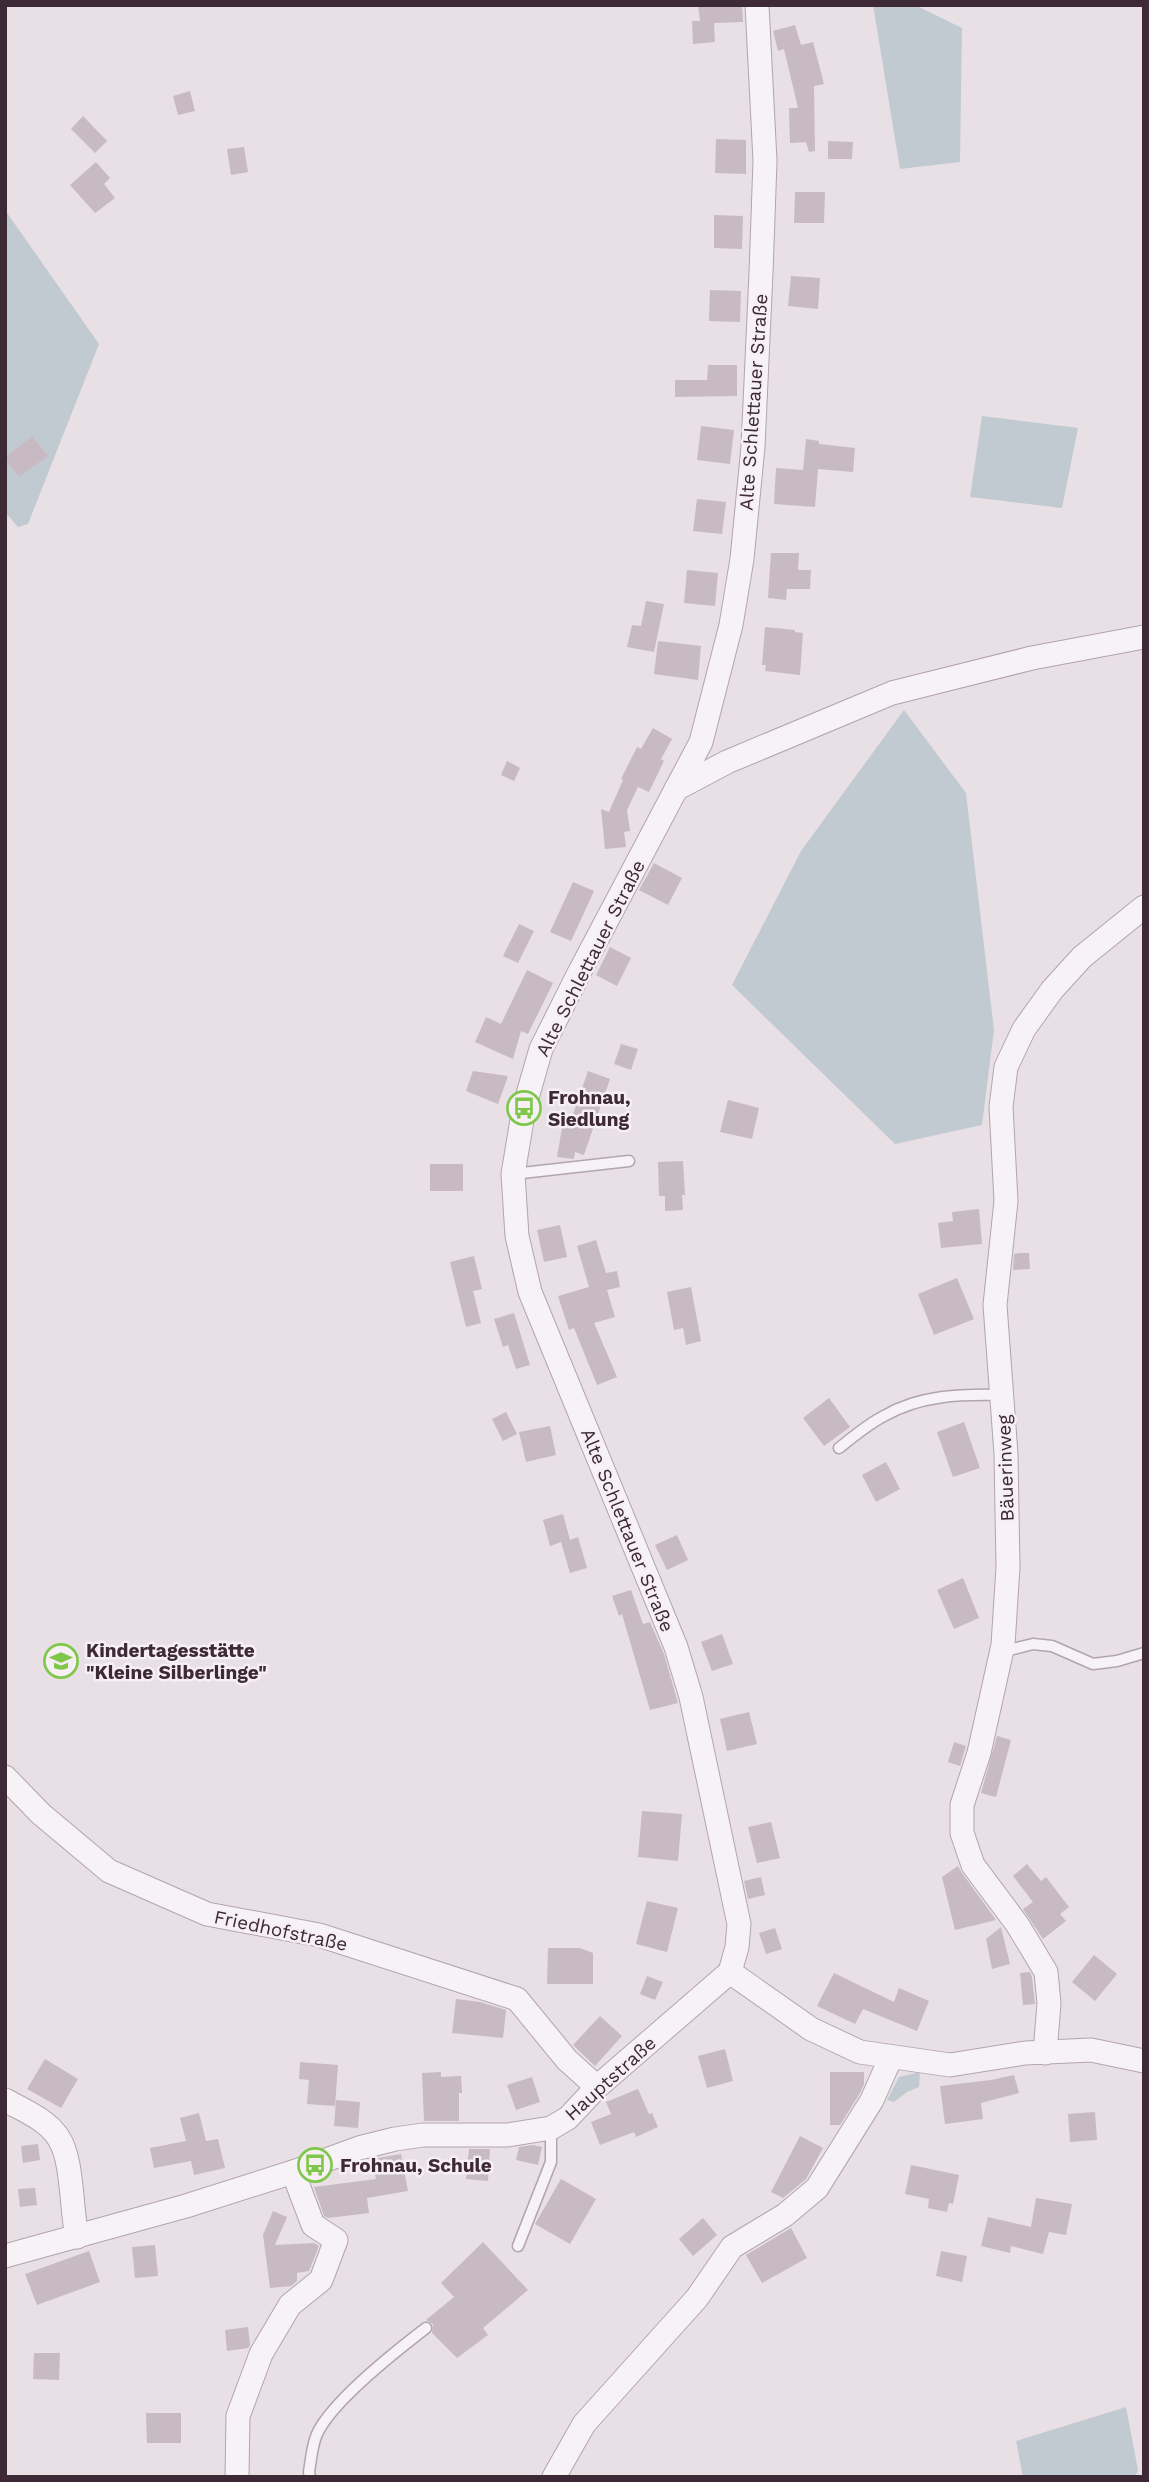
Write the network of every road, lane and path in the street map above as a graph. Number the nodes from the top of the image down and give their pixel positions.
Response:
1 (757, 5) edge
2 (1144, 637) edge
3 (701, 742) junction
4 (727, 762) junction
5 (676, 789) junction
6 (1144, 907) edge
7 (629, 1161) dead end
8 (513, 1174) junction
9 (1002, 1395) junction
10 (839, 1448) dead end
11 (1002, 1653) junction
12 (1144, 1653) edge
13 (5, 1777) edge
14 (730, 1972) junction
15 (1045, 2053) junction
16 (891, 2057) junction
17 (1144, 2061) edge
18 (597, 2087) junction
19 (5, 2100) edge
20 (551, 2128) junction
21 (293, 2172) junction
22 (77, 2237) junction
23 (518, 2246) dead end
24 (5, 2256) edge
25 (426, 2328) dead end
26 (237, 2477) edge
27 (310, 2477) edge
28 (554, 2477) edge

1 - 3 street, Alte Schlettauer Straße
2 - 4 street
3 - 4 street
3 - 5 street, Alte Schlettauer Straße
4 - 5 street
5 - 8 street, Alte Schlettauer Straße
6 - 9 street, Bäuerinweg
7 - 8 lane
8 - 14 street, Alte Schlettauer Straße
9 - 10 lane
9 - 11 street, Bäuerinweg
11 - 12 lane
11 - 15 street, Bäuerinweg
13 - 18 street, Friedhofstraße
14 - 16 street
14 - 18 street, Hauptstraße
15 - 16 street
15 - 17 street
16 - 28 street
18 - 20 street, Hauptstraße
19 - 22 street
20 - 21 street, Hauptstraße
20 - 23 lane
21 - 22 street, Hauptstraße
21 - 26 street
22 - 24 street, Hauptstraße
25 - 27 lane

